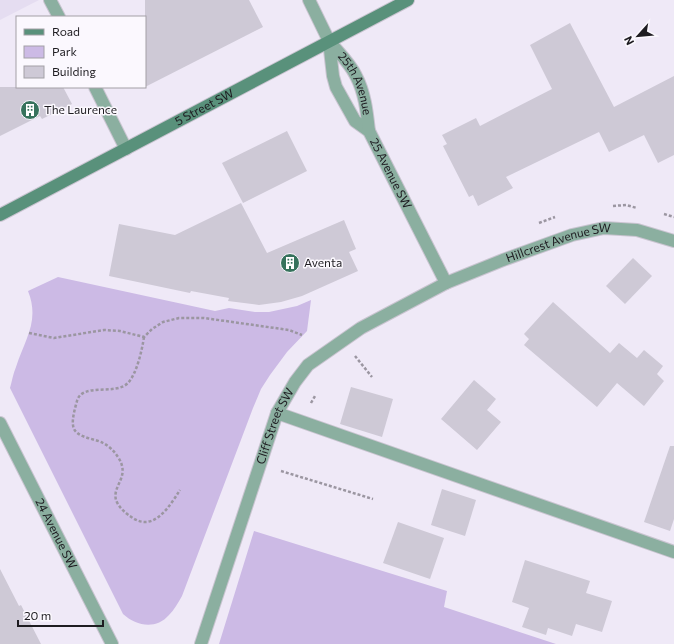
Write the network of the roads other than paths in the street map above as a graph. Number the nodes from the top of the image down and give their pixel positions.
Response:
1 (50, 0) edge
2 (309, 0) edge
3 (408, 0) edge
4 (58, 16) edge
5 (329, 41) junction
6 (96, 88) edge
7 (369, 131) junction
8 (126, 149) junction
9 (0, 215) edge
10 (674, 241) edge
11 (446, 283) junction
12 (277, 413) junction
13 (0, 423) edge
14 (674, 552) edge
15 (112, 644) edge
16 (201, 644) edge

1 - 4 street
2 - 5 street, 25 Avenue SW
3 - 5 street, 5 Street SW
5 - 7 street, 25th Avenue
5 - 7 street, 25 Avenue SW
5 - 8 street, 5 Street SW
6 - 8 street
7 - 11 street, 25 Avenue SW
8 - 9 street, 5 Street SW
10 - 11 street, Hillcrest Avenue SW
11 - 12 street, Cliff Street SW
12 - 14 street
12 - 16 street, Cliff Street SW
13 - 15 street, 24 Avenue SW

